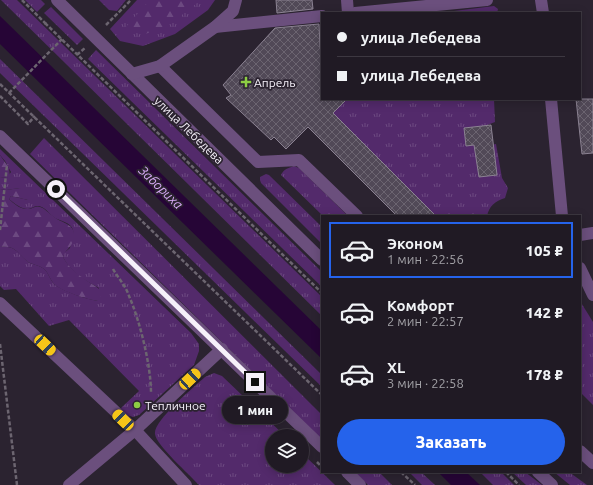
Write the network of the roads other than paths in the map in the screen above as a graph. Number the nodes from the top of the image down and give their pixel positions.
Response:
1 (57, 0) edge
2 (236, 0) edge
3 (347, 0) edge
4 (487, 0) edge
5 (541, 0) edge
6 (348, 12) edge
7 (365, 12) edge
8 (543, 12) edge
9 (321, 16) edge
10 (215, 27) junction
11 (160, 66) junction
12 (132, 74) junction
13 (551, 100) edge
14 (0, 136) edge
15 (356, 215) edge
16 (562, 215) edge
17 (593, 233) edge
18 (581, 235) edge
19 (321, 259) edge
20 (581, 270) edge
21 (593, 295) edge
22 (0, 303) edge
23 (222, 349) junction
24 (135, 430) junction
25 (321, 446) edge
26 (581, 452) edge
27 (593, 463) edge
28 (348, 473) edge
29 (539, 473) edge
30 (69, 485) edge
31 (186, 485) edge
32 (360, 485) edge
33 (552, 485) edge

1 - 12 street, улица Лебедева
2 - 10 street
3 - 6 street
4 - 7 street
5 - 8 street
9 - 10 street
10 - 11 street
11 - 12 street
11 - 15 street
12 - 19 street, улица Лебедева
13 - 16 street
14 - 23 street
17 - 18 street
20 - 21 street
22 - 24 street
23 - 24 street
23 - 25 street
24 - 30 street
24 - 31 street
26 - 27 street
28 - 32 street
29 - 33 street

